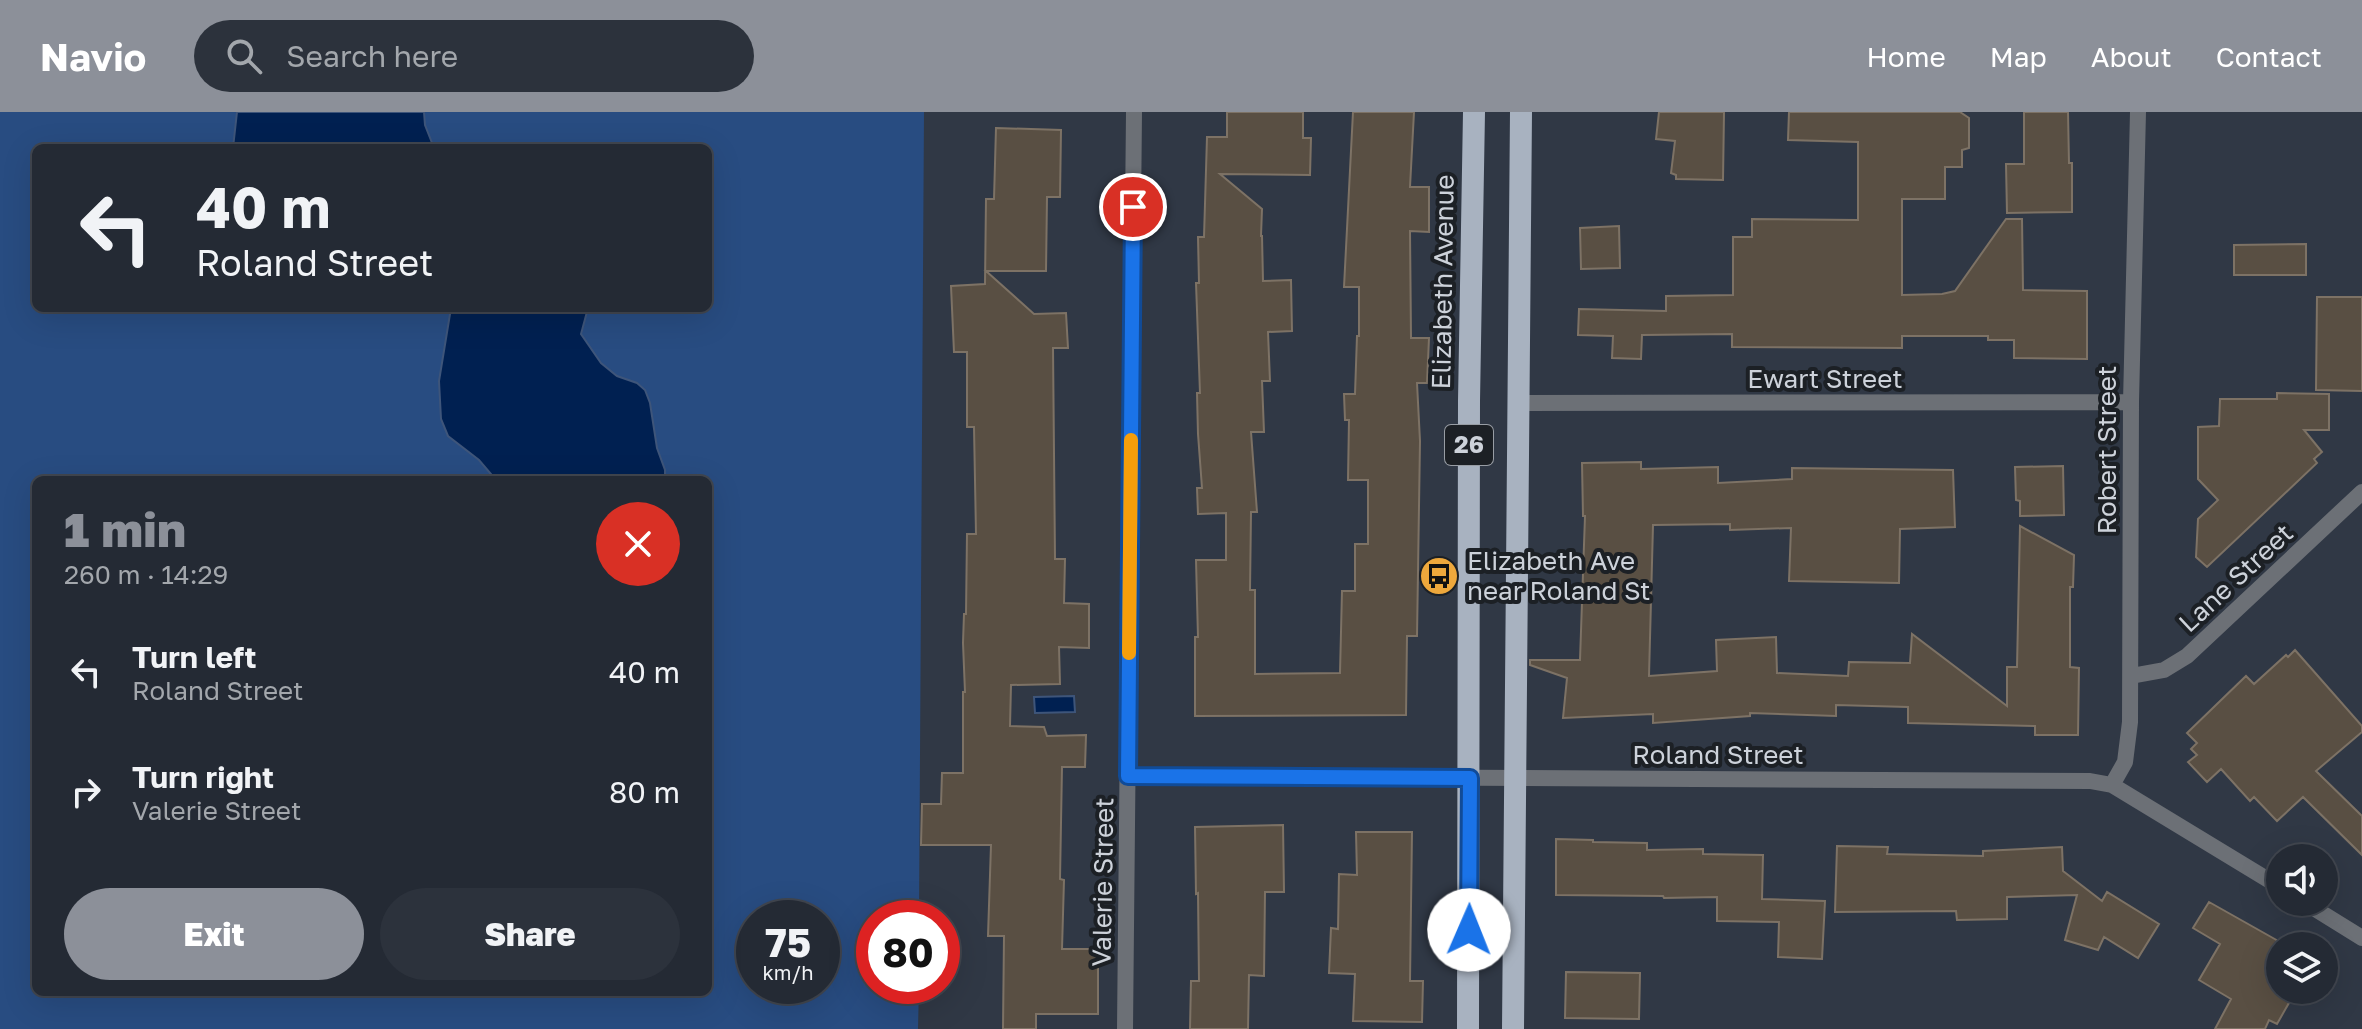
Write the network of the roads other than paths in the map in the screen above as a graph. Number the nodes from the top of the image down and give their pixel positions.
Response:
1 (1134, 112) edge
2 (1474, 112) edge
3 (1521, 112) edge
4 (2138, 112) edge
5 (2131, 402) junction
6 (1519, 403) junction
7 (2362, 492) edge
8 (2131, 676) junction
9 (1128, 776) junction
10 (1470, 778) junction
11 (1515, 779) junction
12 (2112, 785) junction
13 (2266, 878) edge
14 (2327, 916) edge
15 (2362, 938) edge
16 (1125, 1029) edge
17 (1468, 1029) edge
18 (1513, 1029) edge

1 - 9 street, Valerie Street
2 - 10 highway, Elizabeth Avenue / 26
3 - 6 highway, 26
4 - 5 street, Robert Street
5 - 6 street, Ewart Street
5 - 8 street, Robert Street
6 - 11 highway, 26
7 - 8 street, Lane Street
8 - 12 street, Robert Street
9 - 10 street, Roland Street
9 - 16 street, Valerie Street
10 - 11 street, Roland Street
10 - 17 highway, Elizabeth Avenue / 26
11 - 12 street, Roland Street
11 - 18 highway, 26
12 - 13 street, Roland Street
14 - 15 street

